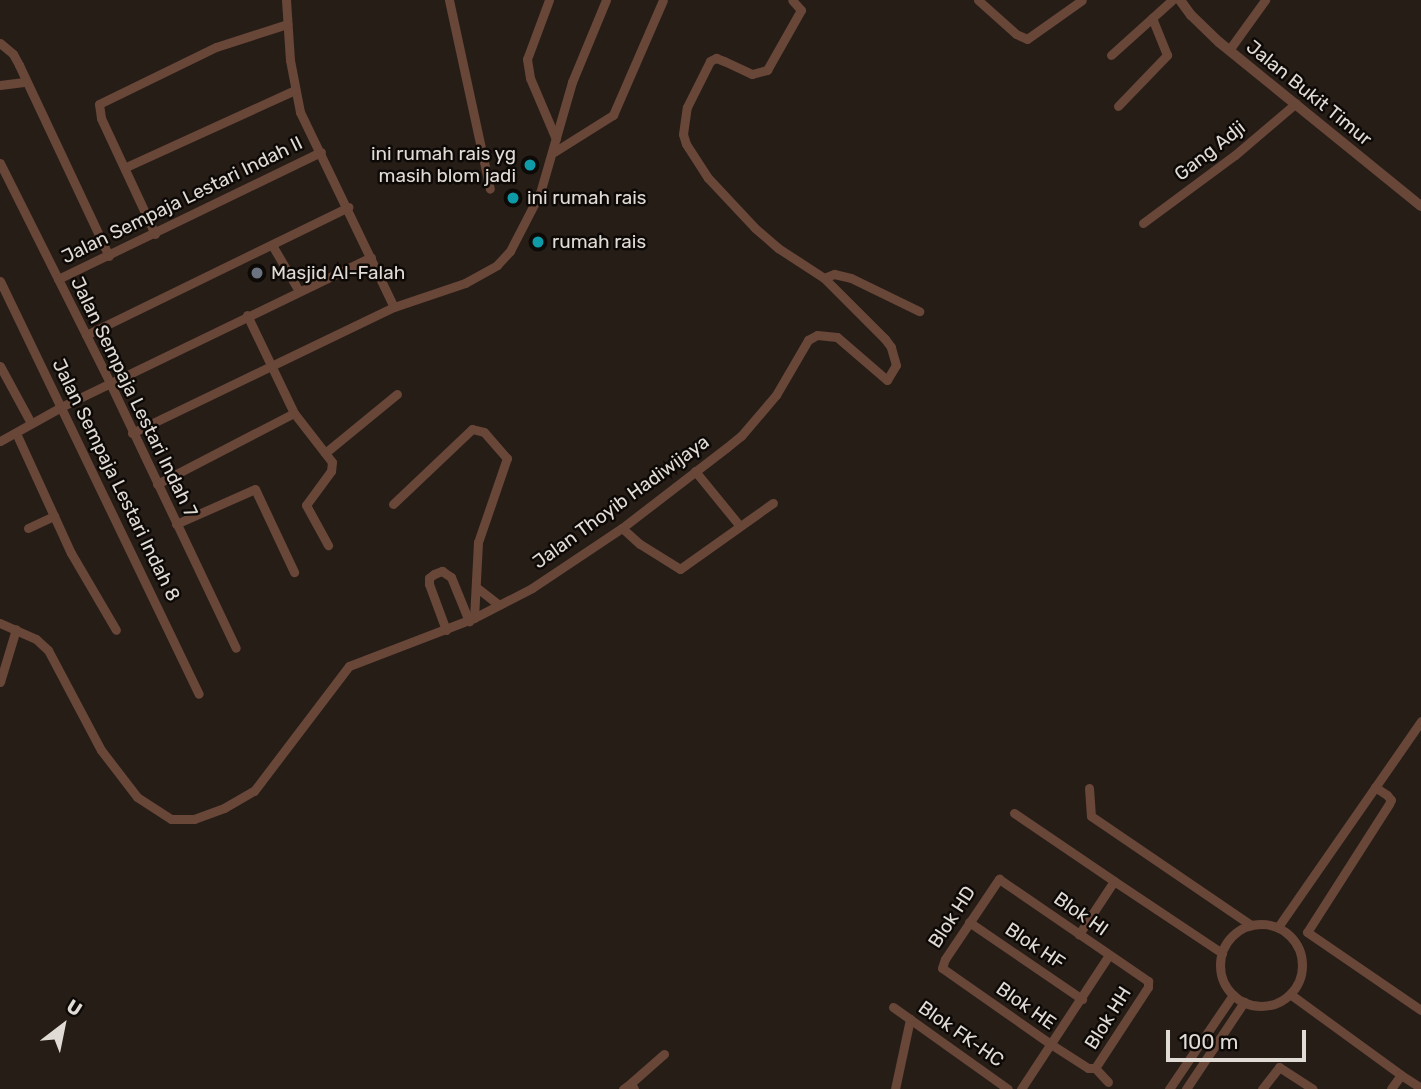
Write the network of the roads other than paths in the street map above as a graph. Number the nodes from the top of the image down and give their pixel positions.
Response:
1 (286, 0) edge
2 (449, 0) edge
3 (549, 0) edge
4 (606, 0) edge
5 (663, 0) edge
6 (792, 0) edge
7 (978, 0) edge
8 (1082, 0) edge
9 (1172, 0) edge
10 (1180, 0) edge
11 (1265, 0) edge
12 (1152, 18) junction
13 (288, 24) junction
14 (0, 43) edge
15 (1229, 50) junction
16 (1111, 55) dead end
17 (26, 82) junction
18 (0, 85) edge
19 (295, 90) junction
20 (1296, 103) junction
21 (1118, 106) dead end
22 (556, 139) junction
23 (321, 152) junction
24 (554, 152) junction
25 (0, 163) edge
26 (126, 167) junction
27 (489, 189) dead end
28 (348, 206) junction
29 (1421, 206) edge
30 (1143, 223) dead end
31 (155, 234) junction
32 (272, 245) junction
33 (109, 256) junction
34 (371, 257) junction
35 (824, 278) junction
36 (58, 279) junction
37 (0, 281) edge
38 (299, 291) junction
39 (394, 307) junction
40 (919, 311) dead end
41 (247, 315) junction
42 (86, 335) junction
43 (0, 366) edge
44 (272, 368) junction
45 (110, 383) junction
46 (397, 394) dead end
47 (62, 406) junction
48 (295, 413) junction
49 (31, 423) junction
50 (16, 433) junction
51 (132, 433) junction
52 (0, 441) edge
53 (325, 453) junction
54 (695, 471) junction
55 (156, 484) junction
56 (773, 503) dead end
57 (393, 504) dead end
58 (54, 516) junction
59 (176, 524) junction
60 (739, 525) junction
61 (28, 528) dead end
62 (622, 528) junction
63 (328, 545) dead end
64 (294, 572) dead end
65 (475, 587) junction
66 (499, 605) junction
67 (472, 619) junction
68 (0, 622) edge
69 (16, 629) junction
70 (116, 630) dead end
71 (446, 630) junction
72 (236, 648) dead end
73 (0, 682) edge
74 (200, 694) dead end
75 (1421, 721) edge
76 (1376, 787) junction
77 (1089, 788) dead end
78 (1014, 813) dead end
79 (996, 881) joint
80 (1114, 881) junction
81 (969, 922) junction
82 (1251, 925) junction
83 (1278, 927) junction
84 (1080, 934) junction
85 (1222, 953) junction
86 (1109, 956) junction
87 (945, 971) joint
88 (1146, 979) joint
89 (1290, 993) junction
90 (1233, 995) junction
91 (1082, 999) junction
92 (1244, 1002) junction
93 (893, 1007) dead end
94 (1421, 1010) edge
95 (910, 1020) junction
96 (1052, 1045) junction
97 (664, 1054) dead end
98 (1092, 1068) junction
99 (1401, 1075) junction
100 (1108, 1082) dead end
101 (629, 1087) edge
102 (1421, 1088) edge
103 (895, 1089) edge
104 (1008, 1089) edge
105 (1021, 1089) edge
106 (1169, 1089) edge
107 (1186, 1089) edge
108 (1262, 1089) edge
109 (1312, 1089) edge
110 (1391, 1089) edge

1 - 13 street
2 - 27 street
3 - 22 street
4 - 22 street
5 - 24 street
6 - 35 street
7 - 8 street
9 - 12 street
10 - 15 street, Jalan Bukit Timur
11 - 15 street
12 - 16 street
12 - 21 street
13 - 19 street
13 - 26 street
14 - 17 street
15 - 20 street, Jalan Bukit Timur
17 - 18 street
17 - 33 street
19 - 23 street
19 - 26 street
20 - 29 street, Jalan Bukit Timur
20 - 30 street, Gang Adji
22 - 24 street
23 - 28 street
23 - 31 street, Jalan Sempaja Lestari Indah II
24 - 39 street
25 - 36 street, Jalan Sempaja Lestari Indah 7
26 - 31 street
28 - 32 street
28 - 34 street
31 - 33 street, Jalan Sempaja Lestari Indah II
32 - 38 street
32 - 42 street
33 - 36 street, Jalan Sempaja Lestari Indah II
34 - 38 street
34 - 39 street
35 - 40 street
35 - 54 street, Jalan Thoyib Hadiwijaya
36 - 42 street, Jalan Sempaja Lestari Indah 7
37 - 47 street, Jalan Sempaja Lestari Indah 8
38 - 41 street
39 - 44 street
41 - 44 street
41 - 45 street
42 - 45 street, Jalan Sempaja Lestari Indah 7
43 - 49 street
44 - 48 street
44 - 51 street
45 - 47 street
45 - 51 street, Jalan Sempaja Lestari Indah 7
46 - 53 street
47 - 49 street
47 - 74 street, Jalan Sempaja Lestari Indah 8
48 - 53 street
48 - 55 street
49 - 50 street
50 - 52 street
50 - 58 street
51 - 55 street, Jalan Sempaja Lestari Indah 7
53 - 63 street
54 - 60 street
54 - 62 street, Jalan Thoyib Hadiwijaya
55 - 59 street, Jalan Sempaja Lestari Indah 7
56 - 60 street
57 - 65 street
58 - 61 street
58 - 70 street
59 - 64 street
59 - 72 street, Jalan Sempaja Lestari Indah 7
60 - 62 street
62 - 66 street, Jalan Thoyib Hadiwijaya
65 - 66 street
65 - 67 street
66 - 67 street, Jalan Thoyib Hadiwijaya
67 - 71 street, Jalan Thoyib Hadiwijaya
67 - 71 street
68 - 69 street, Jalan Thoyib Hadiwijaya
69 - 71 street, Jalan Thoyib Hadiwijaya
69 - 73 street
75 - 76 street
76 - 83 street
76 - 94 street
77 - 82 street
78 - 80 street
79 - 81 street, Blok HD
79 - 84 street, Blok HI
80 - 84 street
80 - 85 street
81 - 87 street, Blok HD
81 - 91 street, Blok HF
82 - 83 street
82 - 85 street
83 - 89 street
84 - 86 street, Blok HI
85 - 90 street
86 - 88 street, Blok HI
86 - 91 street
87 - 96 street, Blok HE
88 - 98 street, Blok HH
89 - 92 street
89 - 99 street
90 - 92 street
90 - 106 street
91 - 96 street
92 - 107 street
93 - 95 street, Blok FK-HC
95 - 103 street
95 - 104 street, Blok FK-HC
96 - 98 street, Blok HE
96 - 105 street
97 - 101 street
98 - 100 street, Blok HE
99 - 102 street
99 - 110 street
108 - 109 street

